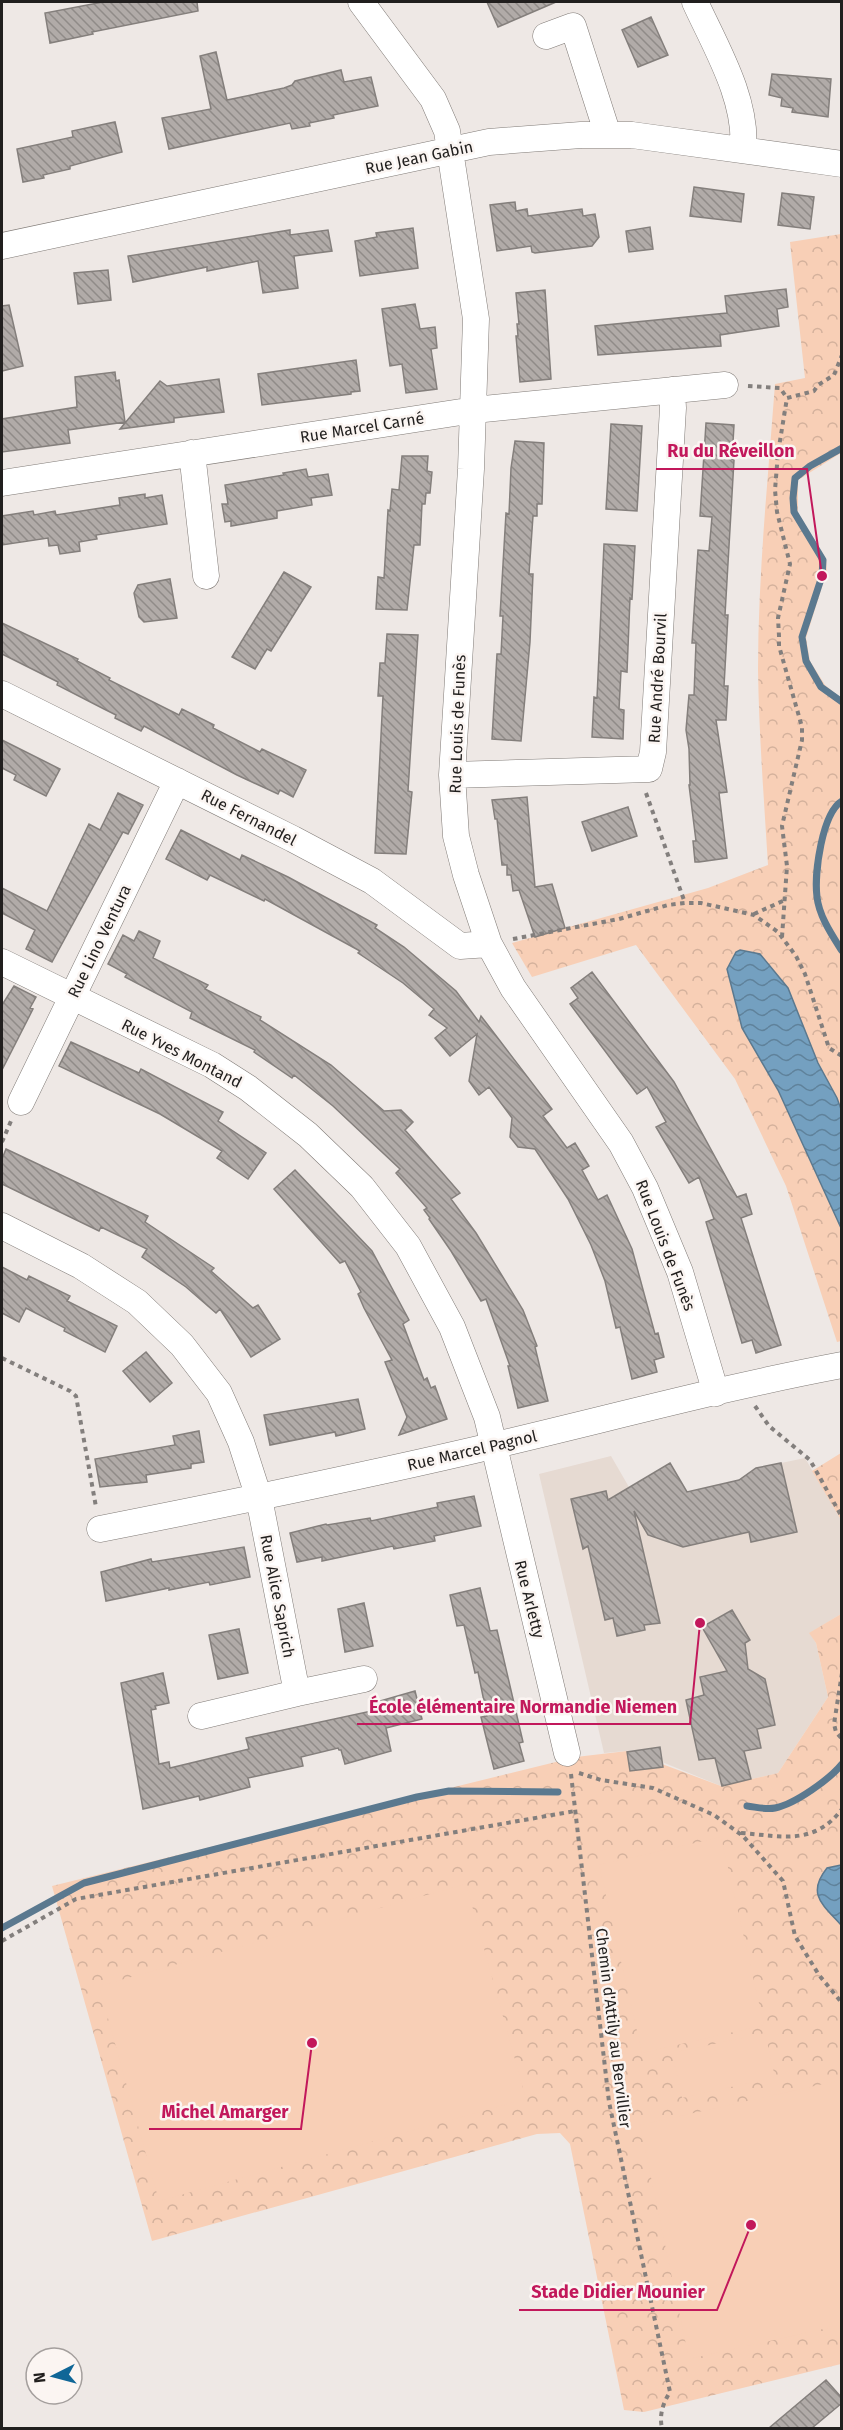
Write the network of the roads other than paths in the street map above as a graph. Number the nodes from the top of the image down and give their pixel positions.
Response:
1 (361, 2) edge
2 (695, 2) edge
3 (546, 36) dead end
4 (608, 135) junction
5 (743, 150) junction
6 (452, 162) junction
7 (842, 164) edge
8 (2, 246) edge
9 (725, 385) road end
10 (672, 390) junction
11 (474, 410) junction
12 (192, 453) junction
13 (2, 483) edge
14 (206, 576) dead end
15 (2, 694) edge
16 (452, 775) junction
17 (177, 781) junction
18 (489, 944) junction
19 (2, 962) edge
20 (72, 998) junction
21 (21, 1102) dead end
22 (2, 1226) edge
23 (842, 1365) edge
24 (716, 1393) junction
25 (493, 1446) junction
26 (259, 1498) junction
27 (100, 1529) road end
28 (364, 1678) dead end
29 (297, 1693) junction
30 (201, 1716) dead end
31 (568, 1761) road end

1 - 6 street, Rue Louis de Funès
2 - 5 street
3 - 4 street
4 - 5 street, Rue Jean Gabin
4 - 6 street, Rue Jean Gabin
5 - 7 street, Rue Jean Gabin
6 - 8 street, Rue Jean Gabin
6 - 11 street, Rue Louis de Funès
9 - 10 street, Rue Marcel Carné
10 - 11 street, Rue Marcel Carné
10 - 16 street, Rue André Bourvil
11 - 12 street, Rue Marcel Carné
11 - 16 street, Rue Louis de Funès
12 - 13 street, Rue Marcel Carné
12 - 14 street
15 - 17 street, Rue Fernandel
16 - 18 street, Rue Louis de Funès
17 - 18 street, Rue Fernandel
17 - 20 street, Rue Lino Ventura
18 - 24 street, Rue Louis de Funès
19 - 20 street, Rue Yves Montand
20 - 21 street, Rue Lino Ventura
20 - 25 street, Rue Yves Montand
22 - 26 street, Rue Alice Saprich
23 - 24 street, Rue Marcel Pagnol
24 - 25 street, Rue Marcel Pagnol
25 - 26 street, Rue Marcel Pagnol
25 - 31 street, Rue Arletty
26 - 27 street, Rue Marcel Pagnol
26 - 29 street, Rue Alice Saprich
28 - 29 street
29 - 30 street

